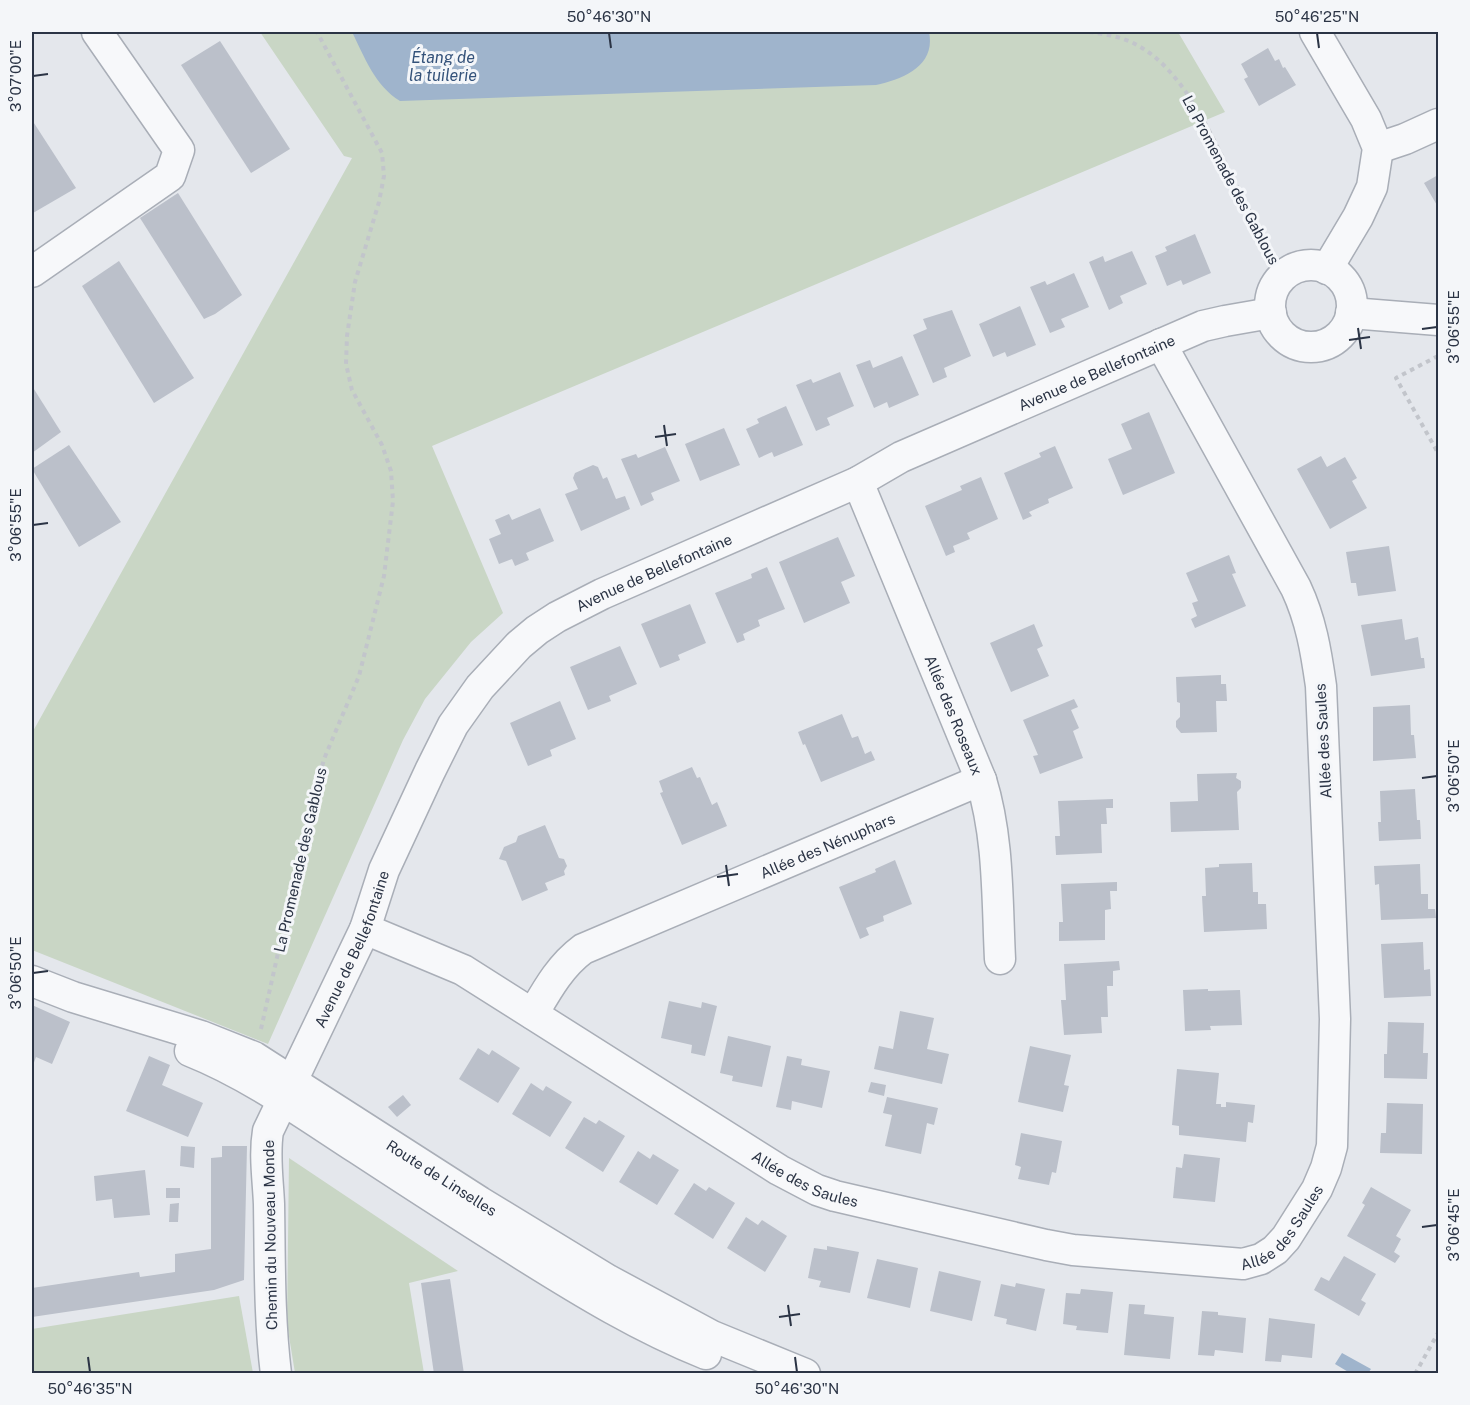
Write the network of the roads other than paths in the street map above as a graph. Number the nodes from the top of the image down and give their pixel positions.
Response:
1 (97, 32) edge
2 (1315, 32) edge
3 (1438, 124) edge
4 (1378, 148) junction
5 (1327, 269) junction
6 (32, 272) edge
7 (1351, 313) junction
8 (1271, 314) junction
9 (1438, 320) edge
10 (1161, 344) junction
11 (858, 482) junction
12 (981, 780) junction
13 (365, 930) junction
14 (1000, 959) dead end
15 (32, 981) edge
16 (73, 997) junction
17 (533, 1014) junction
18 (288, 1090) junction
19 (276, 1374) edge
20 (753, 1374) edge
21 (805, 1374) edge

1 - 6 street
2 - 4 street
3 - 4 street
4 - 5 street
5 - 7 street
5 - 8 street
7 - 8 street
7 - 9 street
8 - 10 street, Avenue de Bellefontaine
10 - 11 street, Avenue de Bellefontaine
10 - 17 street, Allée des Saules
11 - 12 street, Allée des Roseaux
11 - 13 street, Avenue de Bellefontaine
12 - 14 street, Allée des Roseaux
12 - 17 street, Allée des Nénuphars
13 - 17 street, Allée des Saules
13 - 18 street, Avenue de Bellefontaine
15 - 16 street, Route de Linselles
16 - 18 street, Route de Linselles
16 - 18 street, Route de Linselles
18 - 19 street, Chemin du Nouveau Monde
18 - 20 street, Route de Linselles
18 - 21 street, Route de Linselles

